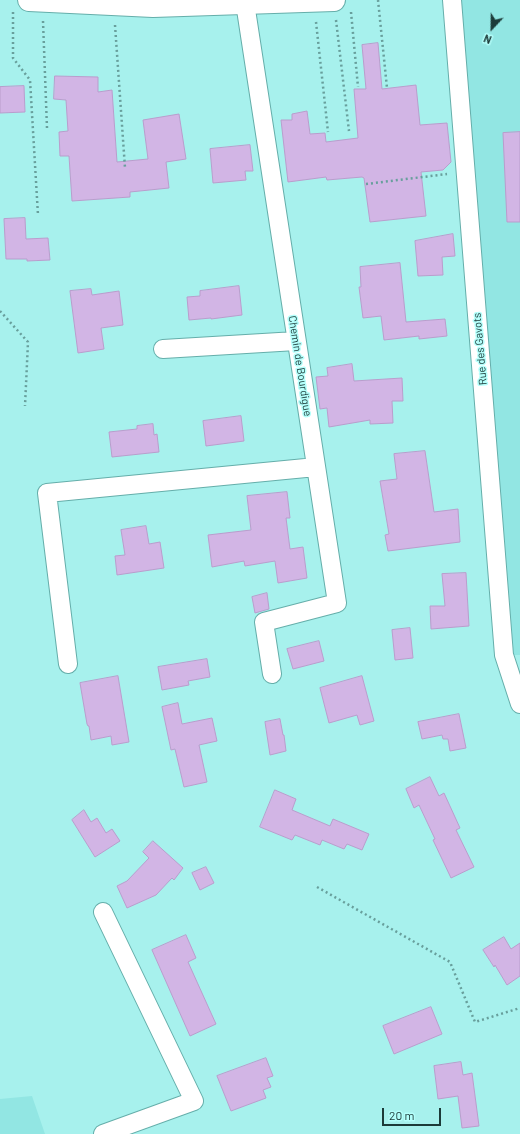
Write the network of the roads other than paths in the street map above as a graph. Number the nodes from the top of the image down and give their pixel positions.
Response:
1 (314, 0) edge
2 (452, 0) edge
3 (28, 3) edge
4 (153, 3) edge
5 (245, 3) junction
6 (339, 3) edge
7 (296, 341) junction
8 (163, 350) dead end
9 (316, 467) junction
10 (68, 664) dead end
11 (272, 674) dead end
12 (519, 700) edge
13 (103, 912) dead end
14 (103, 1134) edge

1 - 5 main road
1 - 6 main road
2 - 12 street, Rue des Gavots
3 - 4 main road
4 - 5 main road
5 - 7 street, Chemin de Bourdigue
7 - 8 street
7 - 9 street, Chemin de Bourdigue
9 - 10 street
9 - 11 street, Chemin de Bourdigue
13 - 14 street

